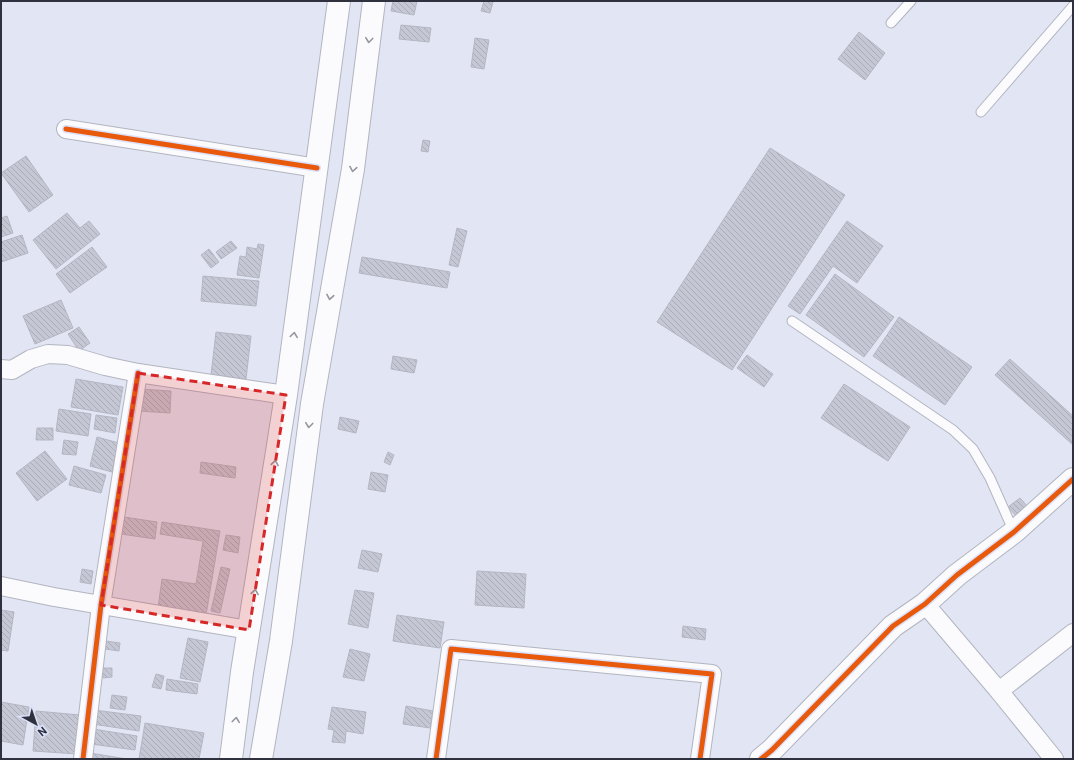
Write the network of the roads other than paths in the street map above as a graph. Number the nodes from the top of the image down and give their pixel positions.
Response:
1 (339, 1) edge
2 (374, 1) edge
3 (911, 1) edge
4 (1073, 6) edge
5 (891, 23) dead end
6 (981, 112) dead end
7 (66, 129) dead end
8 (317, 168) junction
9 (792, 320) dead end
10 (1, 369) edge
11 (138, 373) junction
12 (286, 395) junction
13 (1073, 479) edge
14 (1014, 532) junction
15 (1, 586) edge
16 (925, 604) junction
17 (101, 605) junction
18 (249, 630) junction
19 (1073, 633) edge
20 (999, 691) junction
21 (770, 756) edge
22 (83, 759) edge
23 (231, 759) edge
24 (261, 759) edge
25 (436, 759) edge
26 (700, 759) edge
27 (1054, 759) edge

1 - 8 main road
2 -> 24 main road
3 - 5 lane
4 - 6 lane
7 - 8 street
12 -> 8 main road
9 - 14 lane
10 - 11 street
11 - 12 street
11 - 17 street
18 -> 12 main road
13 - 14 main road
14 - 16 main road
15 - 17 street
16 - 20 street
16 - 21 main road
17 - 18 street
17 - 22 street
23 -> 18 main road
19 - 20 street
20 - 27 street
25 - 26 street

